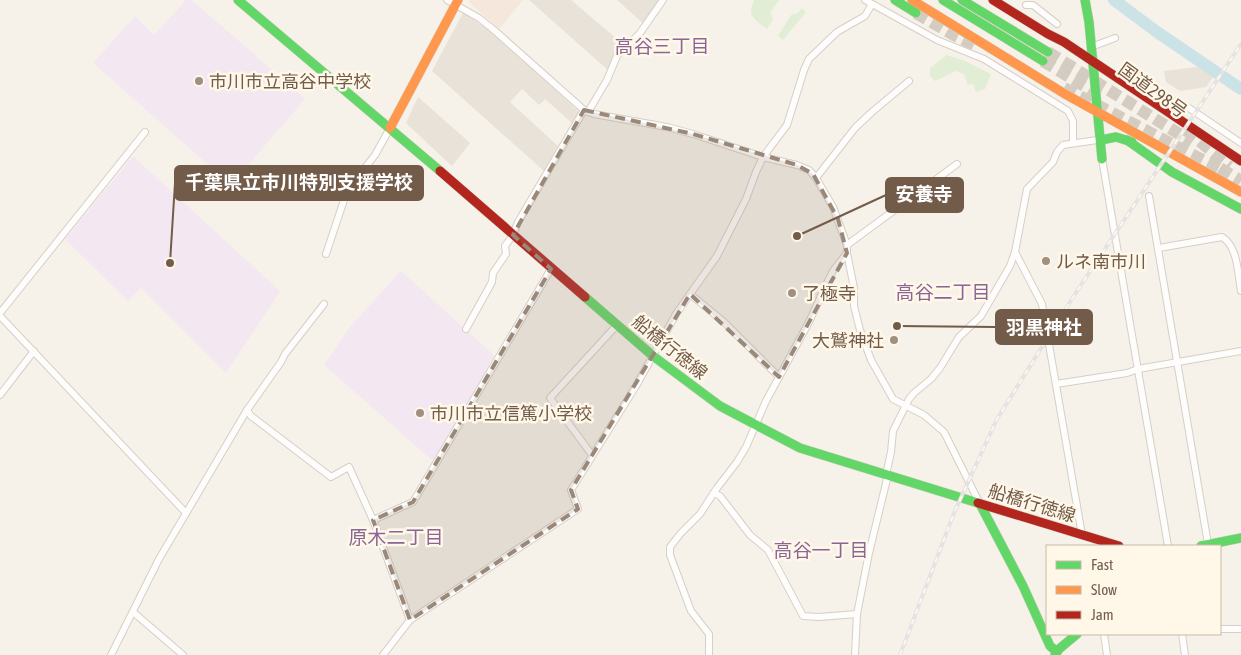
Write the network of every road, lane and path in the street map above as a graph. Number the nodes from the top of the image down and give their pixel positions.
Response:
1 (238, 0) edge
2 (447, 0) edge
3 (663, 0) edge
4 (865, 0) edge
5 (895, 0) edge
6 (912, 0) edge
7 (943, 0) edge
8 (962, 0) edge
9 (993, 0) edge
10 (1084, 0) edge
11 (457, 2) edge
12 (1025, 2) edge
13 (872, 4) junction
14 (916, 13) tunnel mouth
15 (1021, 17) junction
16 (1058, 24) dead end
17 (1116, 38) dead end
18 (1092, 47) junction
19 (1048, 52) tunnel mouth
20 (1043, 61) tunnel mouth
21 (1092, 64) junction
22 (909, 81) dead end
23 (1046, 81) junction
24 (1065, 94) junction
25 (1144, 95) junction
26 (1051, 100) junction
27 (1096, 109) junction
28 (586, 111) junction
29 (390, 128) junction
30 (145, 132) dead end
31 (1099, 140) junction
32 (1073, 143) junction
33 (1241, 143) edge
34 (763, 158) junction
35 (1102, 159) joint
36 (1241, 161) edge
37 (957, 164) dead end
38 (1241, 168) edge
39 (816, 178) junction
40 (1241, 187) edge
41 (1241, 192) edge
42 (1149, 196) dead end
43 (1241, 210) edge
44 (513, 236) junction
45 (847, 245) junction
46 (1158, 248) junction
47 (1015, 252) junction
48 (846, 253) junction
49 (326, 254) dead end
50 (551, 269) junction
51 (1241, 291) edge
52 (690, 294) junction
53 (324, 304) dead end
54 (0, 314) edge
55 (617, 325) junction
56 (466, 329) dead end
57 (34, 351) junction
58 (1241, 351) edge
59 (653, 356) junction
60 (1177, 362) junction
61 (1138, 369) junction
62 (779, 377) junction
63 (1056, 384) junction
64 (0, 395) edge
65 (906, 406) junction
66 (247, 410) junction
67 (754, 425) junction
68 (592, 455) junction
69 (887, 475) junction
70 (714, 493) junction
71 (980, 504) junction
72 (186, 513) junction
73 (373, 520) junction
74 (1082, 535) junction
75 (1241, 538) edge
76 (1116, 545) edge
77 (1168, 545) edge
78 (1205, 545) edge
79 (133, 612) junction
80 (857, 614) junction
81 (410, 620) junction
82 (1221, 629) edge
83 (1241, 629) edge
84 (1076, 635) edge
85 (1104, 635) edge
86 (1182, 635) edge
87 (1056, 653) edge
88 (111, 655) edge
89 (183, 655) edge
90 (382, 655) edge
91 (709, 655) edge
92 (854, 655) edge
93 (1107, 655) edge
94 (1185, 655) edge

1 - 29 main road, 船橋行徳線
2 - 11 street
3 - 28 street
4 - 13 street
5 - 14 main road
6 - 23 main road, 国道298号
7 - 20 main road
8 - 19 main road
9 - 15 main road, 国道298号
10 - 18 main road
11 - 28 street
11 - 29 main road
12 - 15 street
12 - 16 street
13 - 26 street
13 - 34 street
15 - 21 main road, 国道298号
17 - 18 street
18 - 21 main road
21 - 25 main road, 国道298号
21 - 27 main road
21 - 38 main road, 国道298号
22 - 39 street
23 - 24 main road, 国道298号
23 - 27 main road, 国道298号
24 - 26 street
24 - 27 main road, 国道298号
25 - 33 street
25 - 36 main road, 国道298号
26 - 32 street
27 - 31 main road
27 - 40 main road, 国道298号
27 - 41 main road, 国道298号
28 - 34 street
28 - 44 street
29 - 44 main road, 船橋行徳線
29 - 49 street
30 - 54 street
31 - 32 street
31 - 35 main road
31 - 43 main road
32 - 47 street
34 - 39 street
34 - 52 street
35 - 61 street
37 - 45 street
39 - 45 street
42 - 46 street
44 - 50 main road, 船橋行徳線
44 - 56 street
45 - 48 street
46 - 51 street
46 - 60 street
47 - 63 street
47 - 65 street
48 - 62 street
48 - 65 street
50 - 55 main road, 船橋行徳線
50 - 73 street
52 - 59 street
52 - 62 street
53 - 66 street
54 - 57 street
55 - 59 main road, 船橋行徳線
55 - 68 street
57 - 64 street
57 - 72 street
58 - 60 street
59 - 67 main road, 船橋行徳線
59 - 68 street
60 - 61 street
60 - 78 street
61 - 63 street
61 - 77 street
62 - 67 street
63 - 74 street
65 - 69 street
65 - 71 street
66 - 72 street
66 - 73 street
67 - 69 main road, 船橋行徳線
67 - 70 street
68 - 81 street
69 - 71 main road, 船橋行徳線
69 - 80 street
70 - 80 street
70 - 91 street
71 - 74 main road, 船橋行徳線
71 - 87 main road
72 - 79 street
73 - 81 street
74 - 76 main road, 船橋行徳線
75 - 78 main road
79 - 88 street
79 - 89 street
80 - 92 street
81 - 90 street
82 - 83 street
84 - 87 main road
85 - 93 street
86 - 94 street

